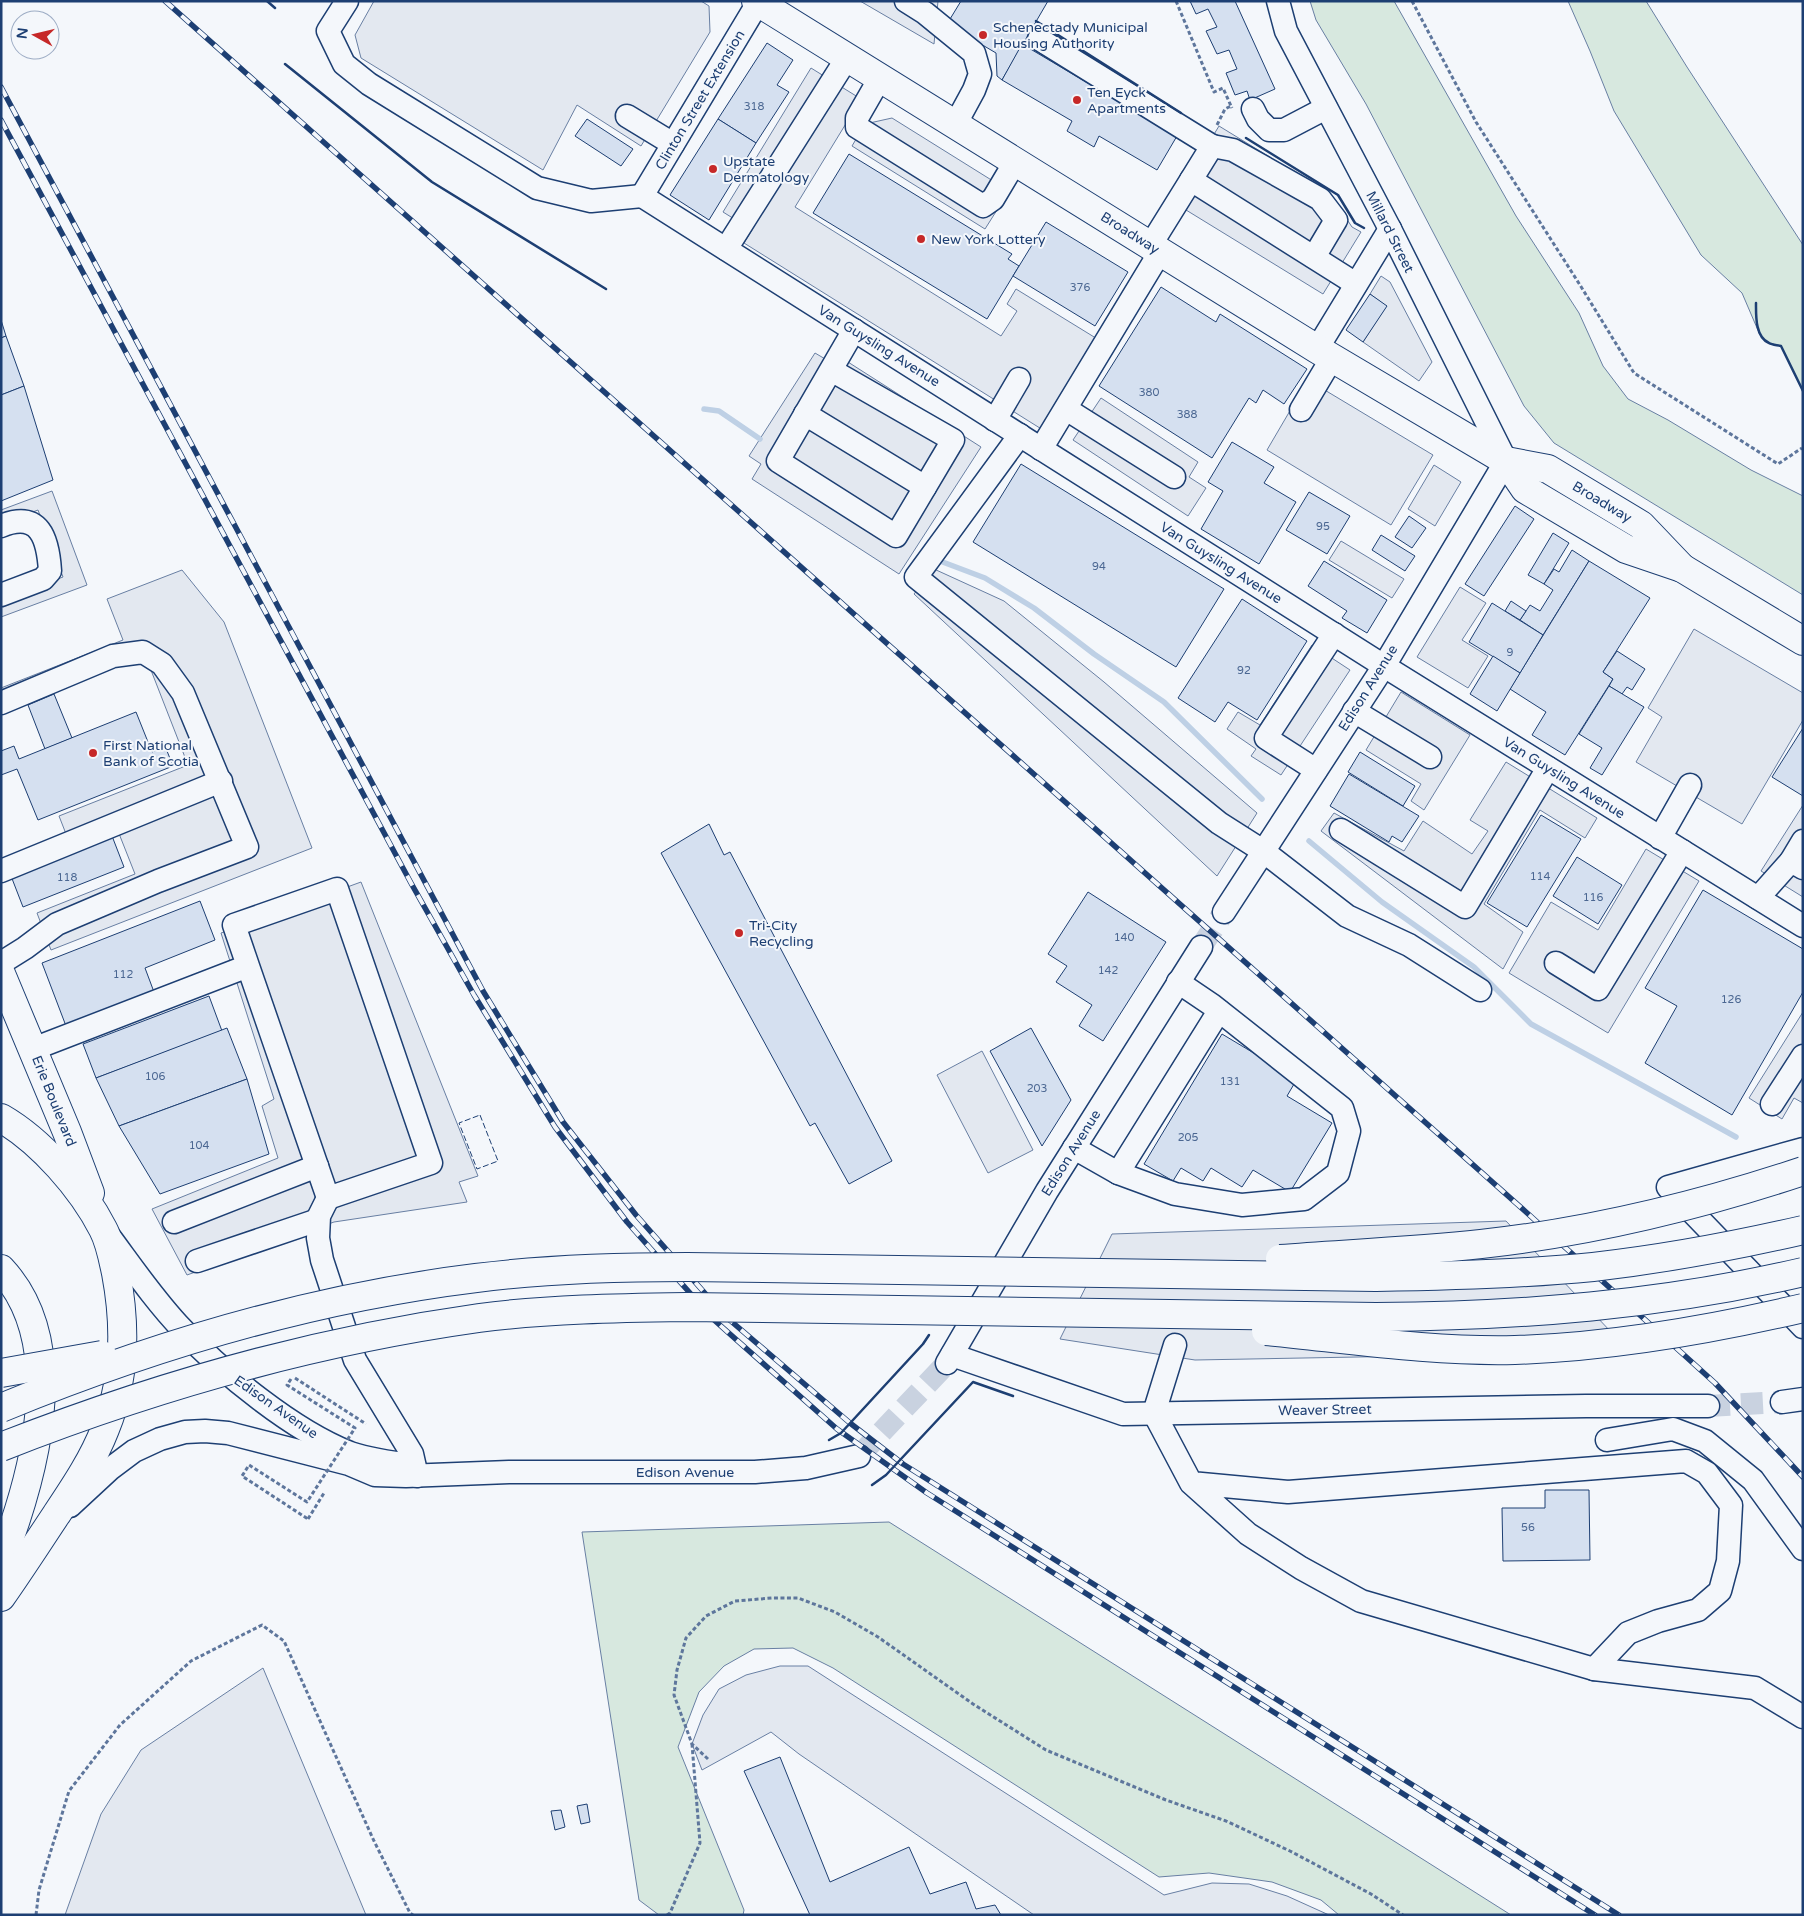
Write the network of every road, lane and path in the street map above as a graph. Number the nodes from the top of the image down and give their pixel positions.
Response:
1 (347, 1) edge
2 (906, 1) edge
3 (1176, 1) edge
4 (1278, 1) edge
5 (1412, 1) edge
6 (758, 2) edge
7 (1039, 39) dead end
8 (847, 58) junction
9 (880, 78) junction
10 (1230, 106) dead end
11 (1326, 108) junction
12 (1225, 109) dead end
13 (1253, 110) dead end
14 (627, 116) dead end
15 (955, 125) junction
16 (1212, 139) junction
17 (673, 144) junction
18 (1015, 162) junction
19 (1190, 180) junction
20 (642, 196) junction
21 (1390, 229) junction
22 (1155, 249) junction
23 (726, 250) junction
24 (1314, 257) junction
25 (1356, 284) junction
26 (854, 330) junction
27 (1324, 354) junction
28 (831, 370) junction
29 (1019, 379) dead end
30 (1066, 408) junction
31 (1301, 410) dead end
32 (805, 414) junction
33 (995, 420) junction
34 (1020, 436) junction
35 (1802, 448) dead end
36 (1041, 449) junction
37 (1506, 461) junction
38 (1174, 477) dead end
39 (925, 487) junction
40 (1, 526) edge
41 (1, 539) edge
42 (1, 586) edge
43 (1, 595) edge
44 (1334, 634) junction
45 (1803, 641) edge
46 (1384, 666) junction
47 (1, 703) edge
48 (1354, 711) junction
49 (1430, 756) dead end
50 (1548, 768) junction
51 (1316, 770) junction
52 (221, 781) junction
53 (1690, 785) dead end
54 (1341, 830) dead end
55 (1660, 838) junction
56 (1803, 841) edge
57 (1264, 851) junction
58 (1682, 851) junction
59 (1797, 864) edge
60 (1, 871) edge
61 (1758, 898) junction
62 (1224, 912) tunnel mouth
63 (1803, 926) edge
64 (1201, 947) tunnel mouth
65 (1, 963) edge
66 (1556, 963) dead end
67 (248, 966) junction
68 (1, 974) edge
69 (1178, 982) junction
70 (1480, 990) dead end
71 (1219, 1011) junction
72 (33, 1049) junction
73 (1803, 1056) edge
74 (1772, 1104) dead end
75 (1, 1118) edge
76 (1074, 1148) junction
77 (1803, 1149) edge
78 (317, 1166) junction
79 (1803, 1171) edge
80 (1118, 1173) junction
81 (328, 1198) junction
82 (318, 1220) junction
83 (174, 1222) dead end
84 (104, 1230) junction
85 (1803, 1230) edge
86 (197, 1261) dead end
87 (1, 1269) edge
88 (1081, 1272) junction
89 (1803, 1272) edge
90 (1803, 1308) edge
91 (1080, 1312) junction
92 (1803, 1327) edge
93 (194, 1337) junction
94 (1175, 1345) dead end
95 (950, 1359) joint
96 (1, 1373) edge
97 (150, 1393) junction
98 (1604, 1406) junction
99 (1708, 1406) tunnel mouth
100 (1, 1408) edge
101 (1154, 1413) junction
102 (366, 1424) dead end
103 (1607, 1440) junction
104 (1, 1447) edge
105 (860, 1456) tunnel mouth
106 (1, 1466) edge
107 (1608, 1467) junction
108 (416, 1470) junction
109 (1191, 1483) junction
110 (324, 1493) dead end
111 (35, 1547) junction
112 (1803, 1548) edge
113 (1, 1561) edge
114 (1, 1597) edge
115 (1594, 1669) junction
116 (1803, 1717) edge
117 (692, 1744) junction
118 (708, 1759) dead end
119 (36, 1915) edge
120 (413, 1915) edge
121 (667, 1915) edge
122 (1403, 1915) edge

1 - 20 street
2 - 15 street
3 - 10 path
4 - 11 street, Millard Street
5 - 35 path
6 - 8 main road, Broadway
6 - 17 street, Clinton Street Extension
7 - 16 street
8 - 9 main road, Broadway
8 - 23 street
9 - 15 main road, Broadway
9 - 18 street
11 - 13 street
11 - 21 street, Millard Street
12 - 16 path
14 - 17 street
15 - 18 main road, Broadway
16 - 19 street
16 - 24 street
17 - 20 street, Clinton Street Extension
18 - 22 main road, Broadway
19 - 22 street
19 - 24 street
20 - 23 street, Van Guysling Avenue
21 - 25 street
21 - 37 street, Millard Street
22 - 27 main road, Broadway
22 - 30 street
23 - 26 street, Van Guysling Avenue
24 - 25 street
25 - 27 street
26 - 28 street
26 - 33 street, Van Guysling Avenue
27 - 31 street
27 - 37 main road, Broadway
28 - 32 street
28 - 39 street
29 - 33 street
30 - 36 street
30 - 38 street
32 - 39 street
32 - 39 street
33 - 34 street, Van Guysling Avenue
34 - 36 street, Van Guysling Avenue
34 - 57 street
36 - 44 street, Van Guysling Avenue
37 - 45 main road, Broadway
37 - 46 street, Edison Avenue
40 - 43 street
41 - 42 street
44 - 46 street, Van Guysling Avenue
44 - 51 street
46 - 48 street, Edison Avenue
46 - 50 street, Van Guysling Avenue
47 - 52 street
48 - 49 street
48 - 51 street, Edison Avenue
50 - 54 street
50 - 55 street, Van Guysling Avenue
51 - 57 street, Edison Avenue
52 - 60 street
52 - 65 street
53 - 55 street
55 - 58 street, Van Guysling Avenue
56 - 59 street
57 - 62 street, Edison Avenue
57 - 70 street
58 - 61 street, Van Guysling Avenue
58 - 66 street
59 - 61 street
61 - 63 street, Van Guysling Avenue
64 - 69 street, Edison Avenue
67 - 72 street
67 - 78 street
67 - 81 street
68 - 72 main road, Erie Boulevard
69 - 71 street
69 - 76 street, Edison Avenue
71 - 80 street
71 - 80 street
72 - 84 main road, Erie Boulevard
73 - 74 street
75 - 84 main road
76 - 80 street
76 - 95 street, Edison Avenue
77 - 92 street
78 - 81 street
78 - 83 street
79 - 88 main road, bridge
81 - 82 street
82 - 86 street
82 - 108 street
84 - 108 street, Edison Avenue
84 - 111 main road
85 - 88 main road, bridge
87 - 113 main road
88 - 93 main road, bridge
89 - 91 main road, bridge
90 - 91 main road, bridge
91 - 97 main road, bridge
93 - 96 main road, bridge
93 - 100 main road, bridge
94 - 101 street
95 - 101 street, Weaver Street
97 - 104 main road, bridge
97 - 106 main road, bridge
98 - 99 street, Weaver Street
98 - 101 street, Weaver Street
98 - 103 street
101 - 109 street
102 - 110 path, bridge
103 - 107 street
103 - 112 street
105 - 108 street, Edison Avenue
107 - 109 street
107 - 115 street
108 - 111 street, Edison Avenue
109 - 115 street
111 - 114 main road
115 - 116 street
117 - 118 path
117 - 121 path
117 - 122 path
119 - 120 path

